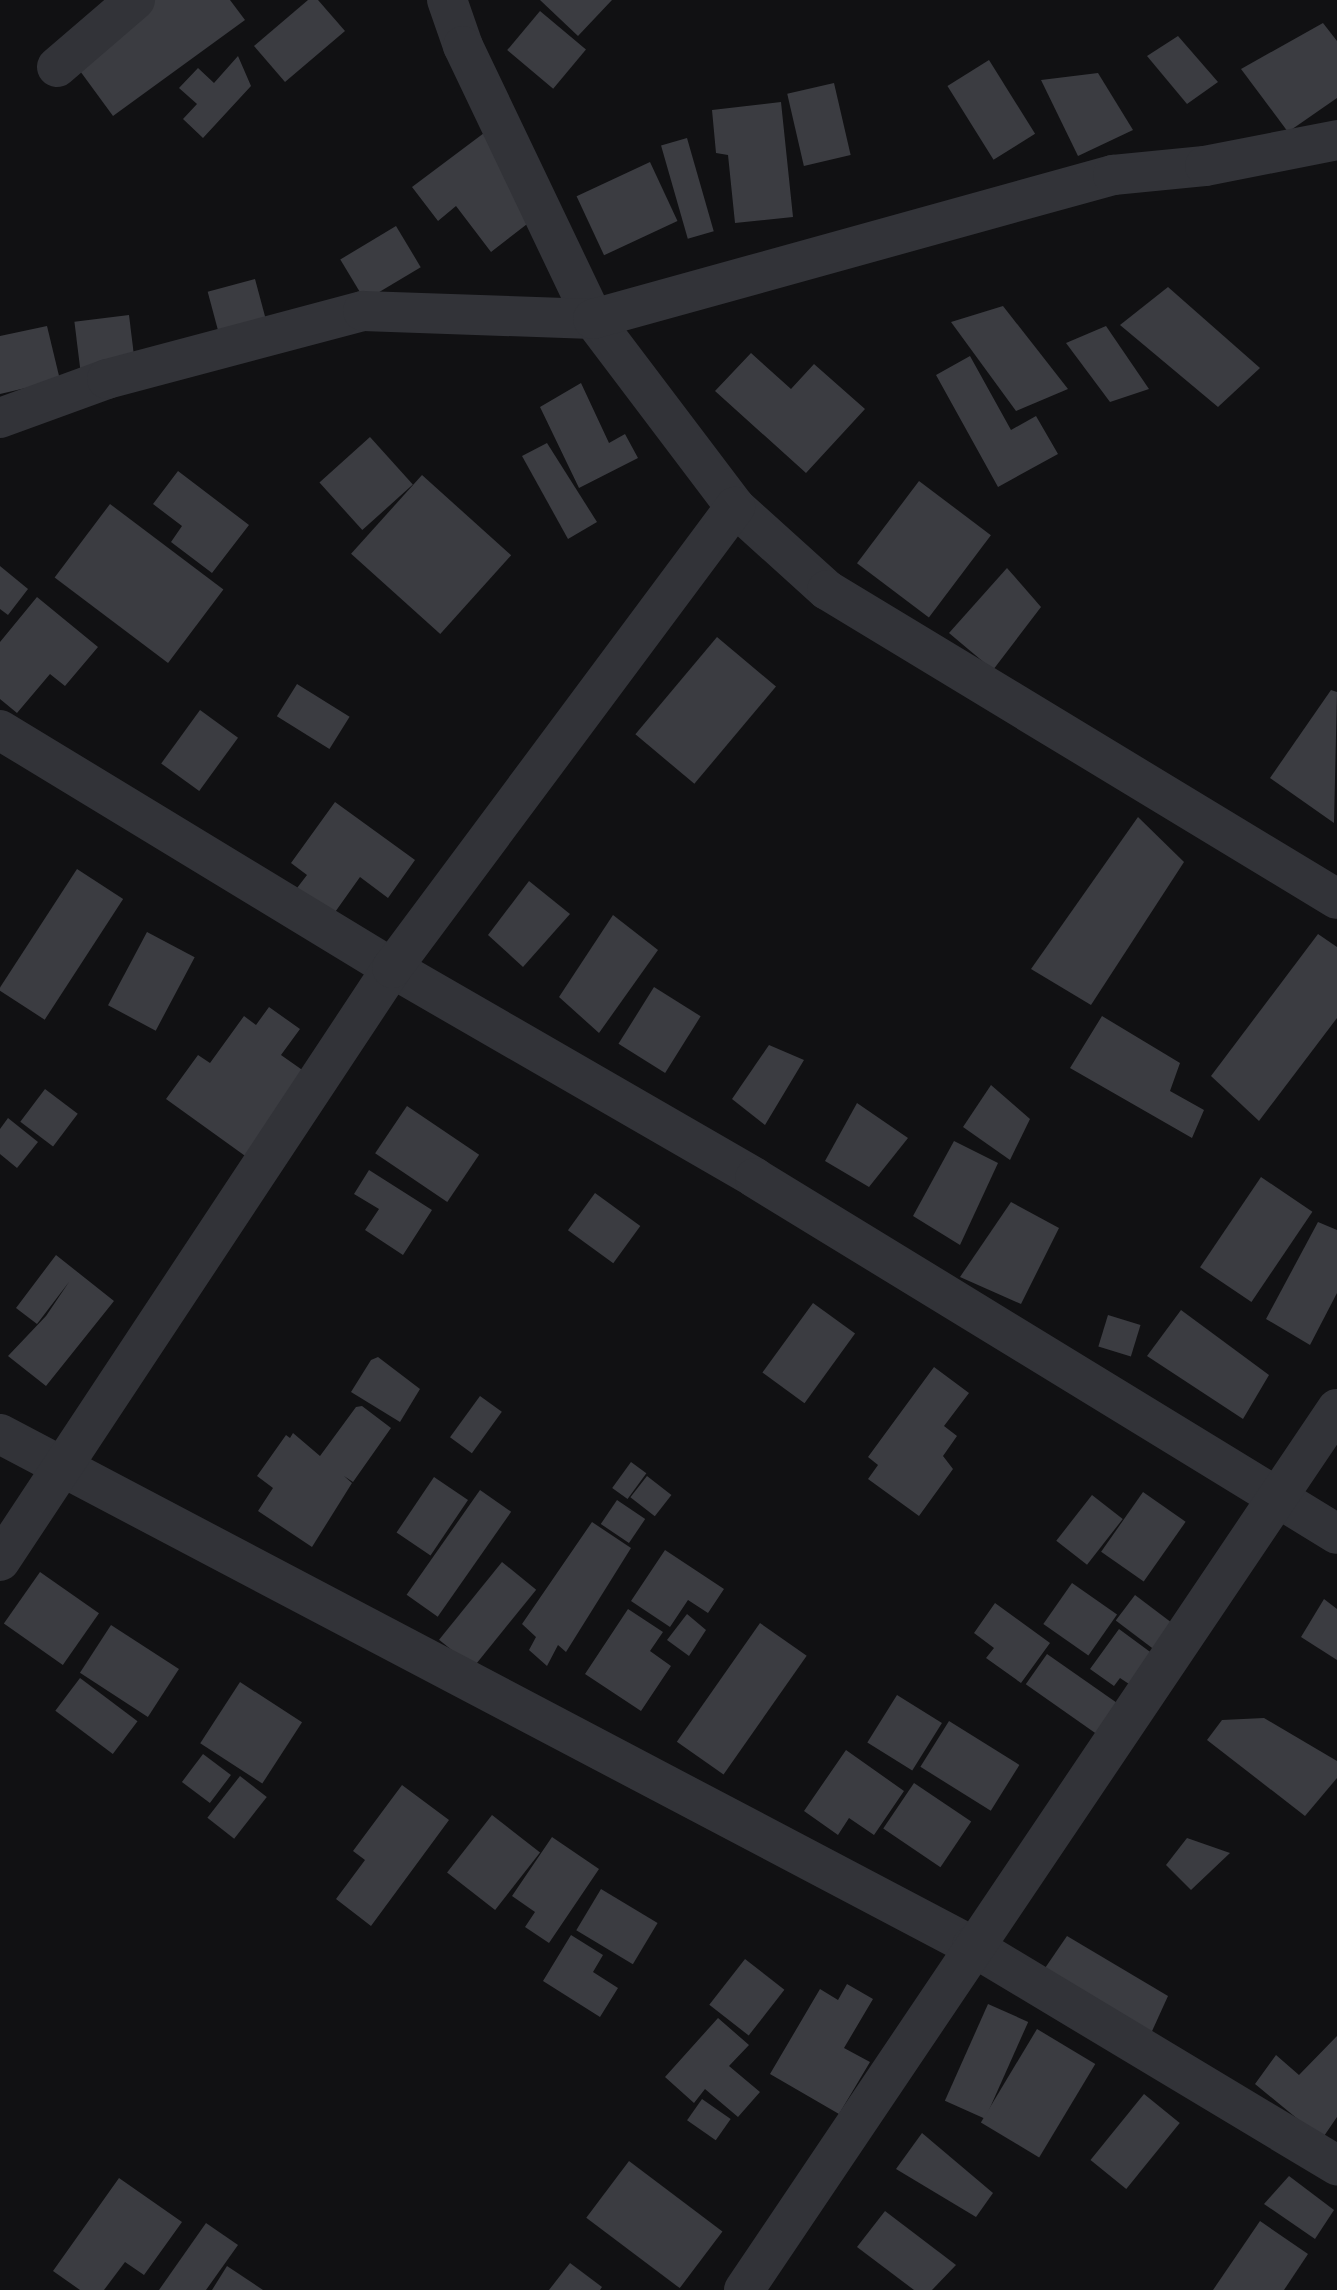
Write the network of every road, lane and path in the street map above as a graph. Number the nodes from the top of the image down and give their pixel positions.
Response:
1 (135, 0) edge
2 (447, 0) edge
3 (57, 67) dead end
4 (1337, 140) edge
5 (593, 319) junction
6 (0, 418) edge
7 (735, 507) junction
8 (0, 730) edge
9 (1337, 899) edge
10 (392, 968) junction
11 (1337, 1409) edge
12 (0, 1434) edge
13 (59, 1468) junction
14 (1277, 1497) junction
15 (1337, 1534) edge
16 (0, 1561) edge
17 (972, 1946) junction
18 (1337, 2165) edge
19 (744, 2290) edge

1 - 3 street
2 - 5 street
4 - 5 street
5 - 6 street
5 - 7 street
7 - 9 street
7 - 10 street
8 - 10 street
10 - 13 street
10 - 14 street
11 - 14 street
12 - 13 street
13 - 16 street
13 - 17 street
14 - 15 street
14 - 17 street
17 - 18 street
17 - 19 street

